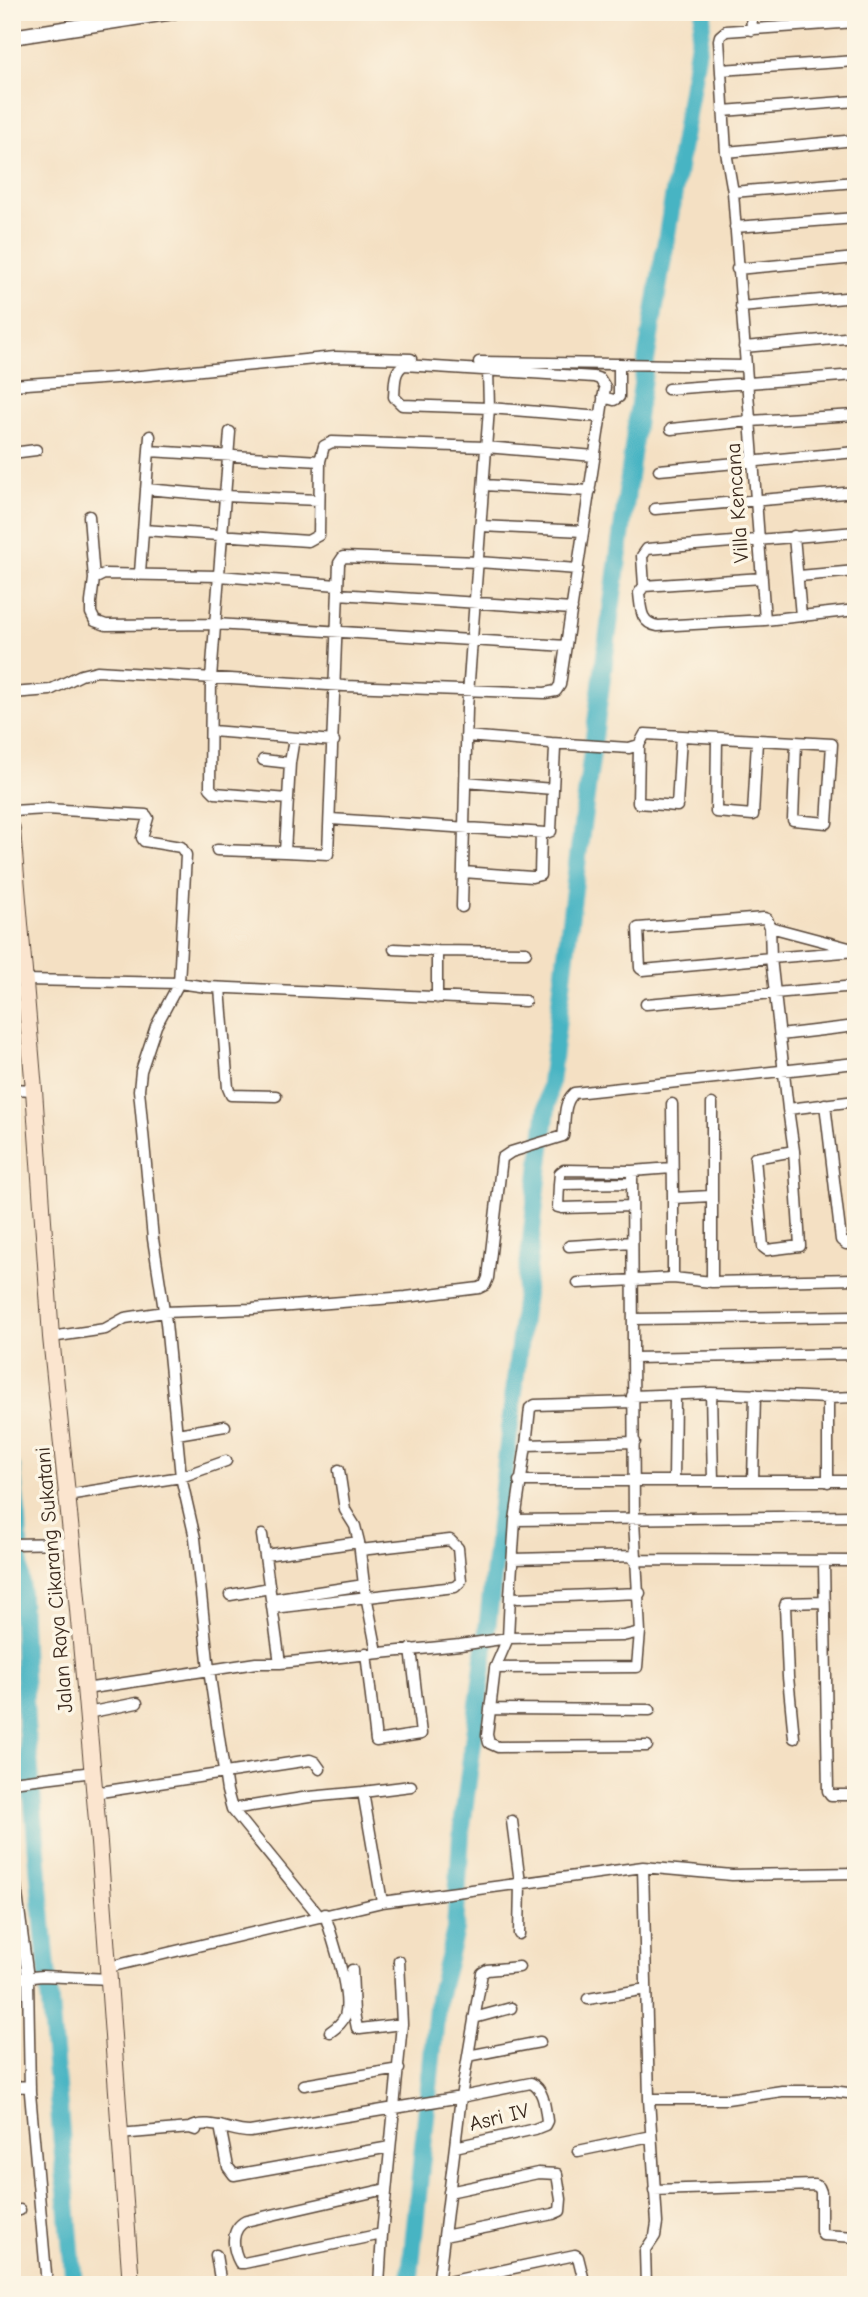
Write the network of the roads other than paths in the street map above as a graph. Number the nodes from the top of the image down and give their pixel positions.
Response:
1 (173, 12) edge
2 (751, 12) edge
3 (856, 22) edge
4 (752, 30) junction
5 (12, 37) edge
6 (856, 61) edge
7 (721, 70) junction
8 (856, 101) edge
9 (723, 111) junction
10 (856, 140) edge
11 (726, 152) junction
12 (856, 181) edge
13 (733, 192) junction
14 (856, 218) edge
15 (735, 228) junction
16 (856, 258) edge
17 (737, 268) junction
18 (856, 297) edge
19 (741, 307) junction
20 (856, 337) edge
21 (744, 347) junction
22 (621, 365) junction
23 (746, 366) junction
24 (488, 369) junction
25 (856, 375) edge
26 (748, 383) junction
27 (12, 385) edge
28 (668, 389) dead end
29 (603, 397) junction
30 (489, 408) junction
31 (856, 415) edge
32 (601, 416) junction
33 (750, 421) junction
34 (671, 429) dead end
35 (230, 432) dead end
36 (150, 436) dead end
37 (486, 447) junction
38 (36, 450) dead end
39 (149, 451) junction
40 (856, 452) edge
41 (12, 453) edge
42 (595, 456) junction
43 (228, 457) junction
44 (320, 461) junction
45 (754, 462) junction
46 (659, 470) dead end
47 (484, 485) junction
48 (146, 489) junction
49 (590, 491) junction
50 (856, 492) edge
51 (225, 496) junction
52 (319, 500) junction
53 (757, 501) junction
54 (655, 509) dead end
55 (89, 516) dead end
56 (481, 526) junction
57 (143, 530) junction
58 (583, 531) junction
59 (856, 532) edge
60 (222, 535) junction
61 (794, 536) junction
62 (759, 538) junction
63 (478, 562) junction
64 (578, 569) junction
65 (856, 570) edge
66 (140, 573) junction
67 (219, 576) junction
68 (799, 576) junction
69 (762, 578) junction
70 (94, 579) junction
71 (644, 586) junction
72 (338, 589) junction
73 (475, 604) junction
74 (572, 609) junction
75 (856, 610) edge
76 (801, 616) junction
77 (765, 620) junction
78 (216, 624) junction
79 (336, 631) junction
80 (472, 642) junction
81 (566, 646) junction
82 (211, 678) junction
83 (333, 685) junction
84 (468, 690) junction
85 (12, 693) edge
86 (212, 731) junction
87 (467, 736) junction
88 (681, 736) junction
89 (294, 737) junction
90 (717, 738) junction
91 (334, 741) junction
92 (757, 741) junction
93 (551, 743) junction
94 (796, 743) junction
95 (639, 745) junction
96 (262, 760) dead end
97 (290, 763) junction
98 (465, 782) junction
99 (553, 789) junction
100 (288, 799) junction
101 (12, 811) edge
102 (331, 819) junction
103 (464, 828) junction
104 (12, 829) edge
105 (541, 833) junction
106 (217, 850) dead end
107 (285, 852) junction
108 (14, 859) edge
109 (463, 873) junction
110 (462, 906) dead end
111 (770, 927) junction
112 (394, 949) dead end
113 (856, 950) edge
114 (437, 951) junction
115 (526, 952) dead end
116 (771, 958) junction
117 (26, 981) junction
118 (179, 983) junction
119 (856, 986) edge
120 (220, 988) junction
121 (775, 993) junction
122 (437, 998) junction
123 (525, 1001) dead end
124 (646, 1004) dead end
125 (856, 1026) edge
126 (780, 1035) junction
127 (856, 1063) edge
128 (784, 1071) junction
129 (12, 1090) edge
130 (34, 1090) junction
131 (276, 1096) dead end
132 (856, 1101) edge
133 (672, 1104) dead end
134 (712, 1104) dead end
135 (825, 1104) junction
136 (788, 1109) junction
137 (794, 1151) junction
138 (673, 1168) junction
139 (632, 1177) junction
140 (712, 1196) junction
141 (673, 1198) junction
142 (632, 1206) junction
143 (632, 1242) junction
144 (856, 1243) edge
145 (569, 1246) dead end
146 (673, 1278) junction
147 (856, 1279) edge
148 (631, 1280) junction
149 (712, 1282) junction
150 (578, 1283) dead end
151 (164, 1312) junction
152 (856, 1316) edge
153 (634, 1319) junction
154 (51, 1337) junction
155 (856, 1354) edge
156 (633, 1358) junction
157 (711, 1393) junction
158 (675, 1394) junction
159 (755, 1394) junction
160 (856, 1397) edge
161 (828, 1398) junction
162 (633, 1399) junction
163 (225, 1426) dead end
164 (177, 1434) junction
165 (635, 1442) junction
166 (526, 1445) junction
167 (226, 1461) dead end
168 (339, 1470) dead end
169 (181, 1477) junction
170 (713, 1480) junction
171 (856, 1480) edge
172 (519, 1481) junction
173 (633, 1481) junction
174 (674, 1481) junction
175 (753, 1481) junction
176 (828, 1482) junction
177 (67, 1495) junction
178 (856, 1516) edge
179 (515, 1520) junction
180 (634, 1520) junction
181 (262, 1535) dead end
182 (12, 1544) edge
183 (72, 1544) junction
184 (359, 1546) junction
185 (265, 1555) junction
186 (635, 1558) junction
187 (513, 1559) junction
188 (856, 1561) edge
189 (824, 1562) junction
190 (365, 1590) junction
191 (640, 1593) junction
192 (230, 1595) dead end
193 (510, 1596) junction
194 (272, 1598) junction
195 (823, 1602) junction
196 (640, 1632) junction
197 (503, 1638) junction
198 (411, 1649) junction
199 (372, 1653) junction
200 (280, 1663) junction
201 (495, 1668) junction
202 (209, 1670) junction
203 (85, 1689) junction
204 (137, 1703) dead end
205 (490, 1709) junction
206 (650, 1710) dead end
207 (87, 1713) junction
208 (794, 1738) dead end
209 (647, 1746) dead end
210 (320, 1769) dead end
211 (224, 1771) junction
212 (93, 1772) junction
213 (15, 1782) edge
214 (411, 1786) dead end
215 (363, 1792) junction
216 (94, 1793) junction
217 (856, 1796) edge
218 (232, 1809) junction
219 (512, 1821) dead end
220 (12, 1856) edge
221 (643, 1867) junction
222 (856, 1873) edge
223 (520, 1883) junction
224 (382, 1902) junction
225 (323, 1916) junction
226 (519, 1934) dead end
227 (399, 1961) dead end
228 (519, 1967) dead end
229 (352, 1970) dead end
230 (109, 1973) junction
231 (28, 1978) junction
232 (12, 1979) edge
233 (646, 1990) junction
234 (588, 1999) dead end
235 (511, 2008) dead end
236 (474, 2018) junction
237 (402, 2024) junction
238 (330, 2032) dead end
239 (540, 2042) dead end
240 (468, 2056) junction
241 (399, 2068) junction
242 (304, 2085) dead end
243 (30, 2086) junction
244 (12, 2087) edge
245 (856, 2094) edge
246 (461, 2097) junction
247 (649, 2099) junction
248 (394, 2108) junction
249 (216, 2126) junction
250 (119, 2134) junction
251 (651, 2137) junction
252 (390, 2147) junction
253 (455, 2147) junction
254 (578, 2151) dead end
255 (386, 2189) junction
256 (654, 2190) junction
257 (449, 2192) junction
258 (382, 2234) junction
259 (444, 2236) junction
260 (856, 2237) edge
261 (216, 2255) dead end
262 (377, 2284) edge
263 (438, 2284) edge
264 (47, 2285) edge
265 (131, 2285) edge
266 (221, 2285) edge
267 (585, 2285) edge
268 (646, 2285) edge

1 - 5 street
2 - 4 street
3 - 4 street, Villa Kencana
4 - 7 street, Villa Kencana
6 - 7 street
7 - 9 street, Villa Kencana
8 - 9 street
9 - 11 street, Villa Kencana
10 - 11 street
11 - 13 street, Villa Kencana
12 - 13 street
13 - 15 street, Villa Kencana
14 - 15 street
15 - 17 street, Villa Kencana
16 - 17 street
17 - 19 street, Villa Kencana
18 - 19 street
19 - 21 street, Villa Kencana
20 - 21 street
21 - 23 street, Villa Kencana
22 - 23 street
22 - 27 street
22 - 29 street
23 - 26 street, Villa Kencana
24 - 29 street
24 - 30 street
24 - 30 street
25 - 26 street
26 - 28 street
26 - 33 street, Villa Kencana
29 - 32 street
30 - 32 street
30 - 37 street
31 - 33 street
32 - 42 street
33 - 34 street
33 - 45 street, Villa Kencana
35 - 43 street
36 - 39 street
37 - 42 street
37 - 44 street
37 - 47 street
38 - 41 street
39 - 43 street
39 - 48 street
40 - 45 street
42 - 49 street
43 - 44 street
43 - 51 street
44 - 52 street
45 - 46 street
45 - 53 street, Villa Kencana
47 - 49 street
47 - 56 street
48 - 51 street
48 - 57 street
49 - 58 street
50 - 53 street
51 - 52 street
51 - 60 street
52 - 60 street
53 - 54 street
53 - 62 street, Villa Kencana
55 - 70 street
56 - 58 street
56 - 63 street
57 - 60 street
57 - 66 street
58 - 64 street
59 - 61 street
60 - 67 street
61 - 62 street
61 - 68 street
62 - 69 street, Villa Kencana
62 - 71 street
63 - 64 street
63 - 72 street
63 - 73 street
64 - 74 street
65 - 68 street
66 - 67 street
66 - 70 street
67 - 72 street
67 - 78 street
68 - 76 street
69 - 71 street
69 - 77 street, Villa Kencana
70 - 78 street
71 - 77 street
72 - 73 street
72 - 79 street
73 - 74 street
73 - 80 street
74 - 81 street
75 - 76 street
76 - 77 street
78 - 79 street
78 - 82 street
79 - 80 street
79 - 83 street
80 - 81 street
80 - 84 street
81 - 84 street
82 - 83 street
82 - 85 street
82 - 86 street
83 - 84 street
83 - 91 street
84 - 87 street
86 - 89 street
86 - 100 street
87 - 93 street
87 - 98 street
88 - 90 street
88 - 95 street
88 - 95 street
89 - 91 street
89 - 97 street
90 - 92 street
90 - 92 street
91 - 102 street
92 - 94 street
93 - 95 street
93 - 99 street
94 - 94 street
96 - 97 street
97 - 100 street
98 - 99 street
98 - 103 street
99 - 105 street
100 - 107 street
101 - 118 street
102 - 103 street
102 - 107 street
103 - 105 street
103 - 109 street
104 - 108 main road, Jalan Raya Cikarang Sukatani
105 - 109 street
106 - 107 street
108 - 117 main road, Jalan Raya Cikarang Sukatani
109 - 110 street
111 - 113 street
111 - 116 street
111 - 116 street
112 - 114 street
113 - 116 street
114 - 115 street
114 - 122 street
116 - 121 street
117 - 118 street
117 - 130 main road, Jalan Raya Cikarang Sukatani
118 - 120 street
118 - 151 street
119 - 121 street
120 - 122 street
120 - 131 street
121 - 124 street
121 - 126 street
122 - 123 street
125 - 126 street
126 - 128 street
127 - 128 street
128 - 136 street
128 - 151 street
129 - 130 street
130 - 154 main road, Jalan Raya Cikarang Sukatani
132 - 135 street
133 - 138 street
134 - 140 street
135 - 136 street
135 - 144 street
136 - 137 street
137 - 137 street
138 - 139 street
138 - 141 street
139 - 142 street
139 - 142 street
140 - 141 street
140 - 149 street
141 - 146 street
142 - 143 street
143 - 145 street
143 - 148 street
146 - 148 street
146 - 149 street
147 - 149 street
148 - 150 street
148 - 153 street
151 - 154 street
151 - 164 street
152 - 153 street
153 - 156 street
154 - 177 main road, Jalan Raya Cikarang Sukatani
155 - 156 street
156 - 162 street
157 - 158 street
157 - 159 street
157 - 170 street
158 - 162 street
158 - 174 street
159 - 161 street
159 - 175 street
160 - 161 street
161 - 176 street
162 - 165 street
162 - 166 street
163 - 164 street
164 - 169 street
165 - 166 street
165 - 173 street
166 - 172 street
167 - 169 street
168 - 184 street
169 - 177 street
169 - 202 street
170 - 174 street
170 - 175 street
171 - 176 street
172 - 173 street
172 - 179 street
173 - 174 street
173 - 180 street
175 - 176 street
177 - 183 main road, Jalan Raya Cikarang Sukatani
178 - 180 street
179 - 180 street
179 - 187 street
180 - 186 street
181 - 185 street
182 - 183 street
183 - 203 main road, Jalan Raya Cikarang Sukatani
184 - 185 street
184 - 190 street
184 - 190 street
185 - 194 street
186 - 187 street
186 - 189 street
186 - 191 street
187 - 193 street
188 - 189 street
189 - 195 street
190 - 194 street
190 - 199 street
191 - 193 street
191 - 196 street
192 - 194 street
193 - 197 street
194 - 200 street
195 - 208 street
195 - 217 street
196 - 197 street
196 - 201 street
197 - 198 street
197 - 201 street
198 - 199 street
198 - 199 street
199 - 200 street
200 - 202 street
201 - 205 street
202 - 203 street
202 - 211 street
203 - 207 main road, Jalan Raya Cikarang Sukatani
204 - 207 street
205 - 206 street
205 - 209 street
207 - 212 main road, Jalan Raya Cikarang Sukatani
210 - 211 street
211 - 216 street
211 - 218 street
212 - 213 street
212 - 216 main road, Jalan Raya Cikarang Sukatani
214 - 215 street
215 - 218 street
215 - 224 street
216 - 230 main road, Jalan Raya Cikarang Sukatani
218 - 225 street
219 - 223 street
220 - 231 street
221 - 222 street
221 - 223 street
221 - 233 street
223 - 224 street
223 - 226 street
224 - 225 street
225 - 230 street
225 - 238 street
227 - 237 street
228 - 236 street
229 - 237 street
230 - 231 street
230 - 250 main road, Jalan Raya Cikarang Sukatani
231 - 232 street
231 - 243 street
233 - 234 street
233 - 247 street
235 - 236 street
236 - 240 street
237 - 241 street
239 - 240 street
240 - 246 street
241 - 242 street
241 - 248 street
243 - 244 street
243 - 264 street
245 - 247 street
246 - 248 street
246 - 253 street
246 - 253 street, Asri IV
247 - 251 street
248 - 249 street
248 - 252 street
249 - 250 street
249 - 252 street
250 - 265 main road, Jalan Raya Cikarang Sukatani
251 - 254 street
251 - 256 street
252 - 255 street
253 - 257 street
255 - 258 street
255 - 258 street
256 - 260 street
256 - 268 street
257 - 259 street
257 - 259 street
258 - 262 street
259 - 263 street
261 - 266 street
263 - 267 street

